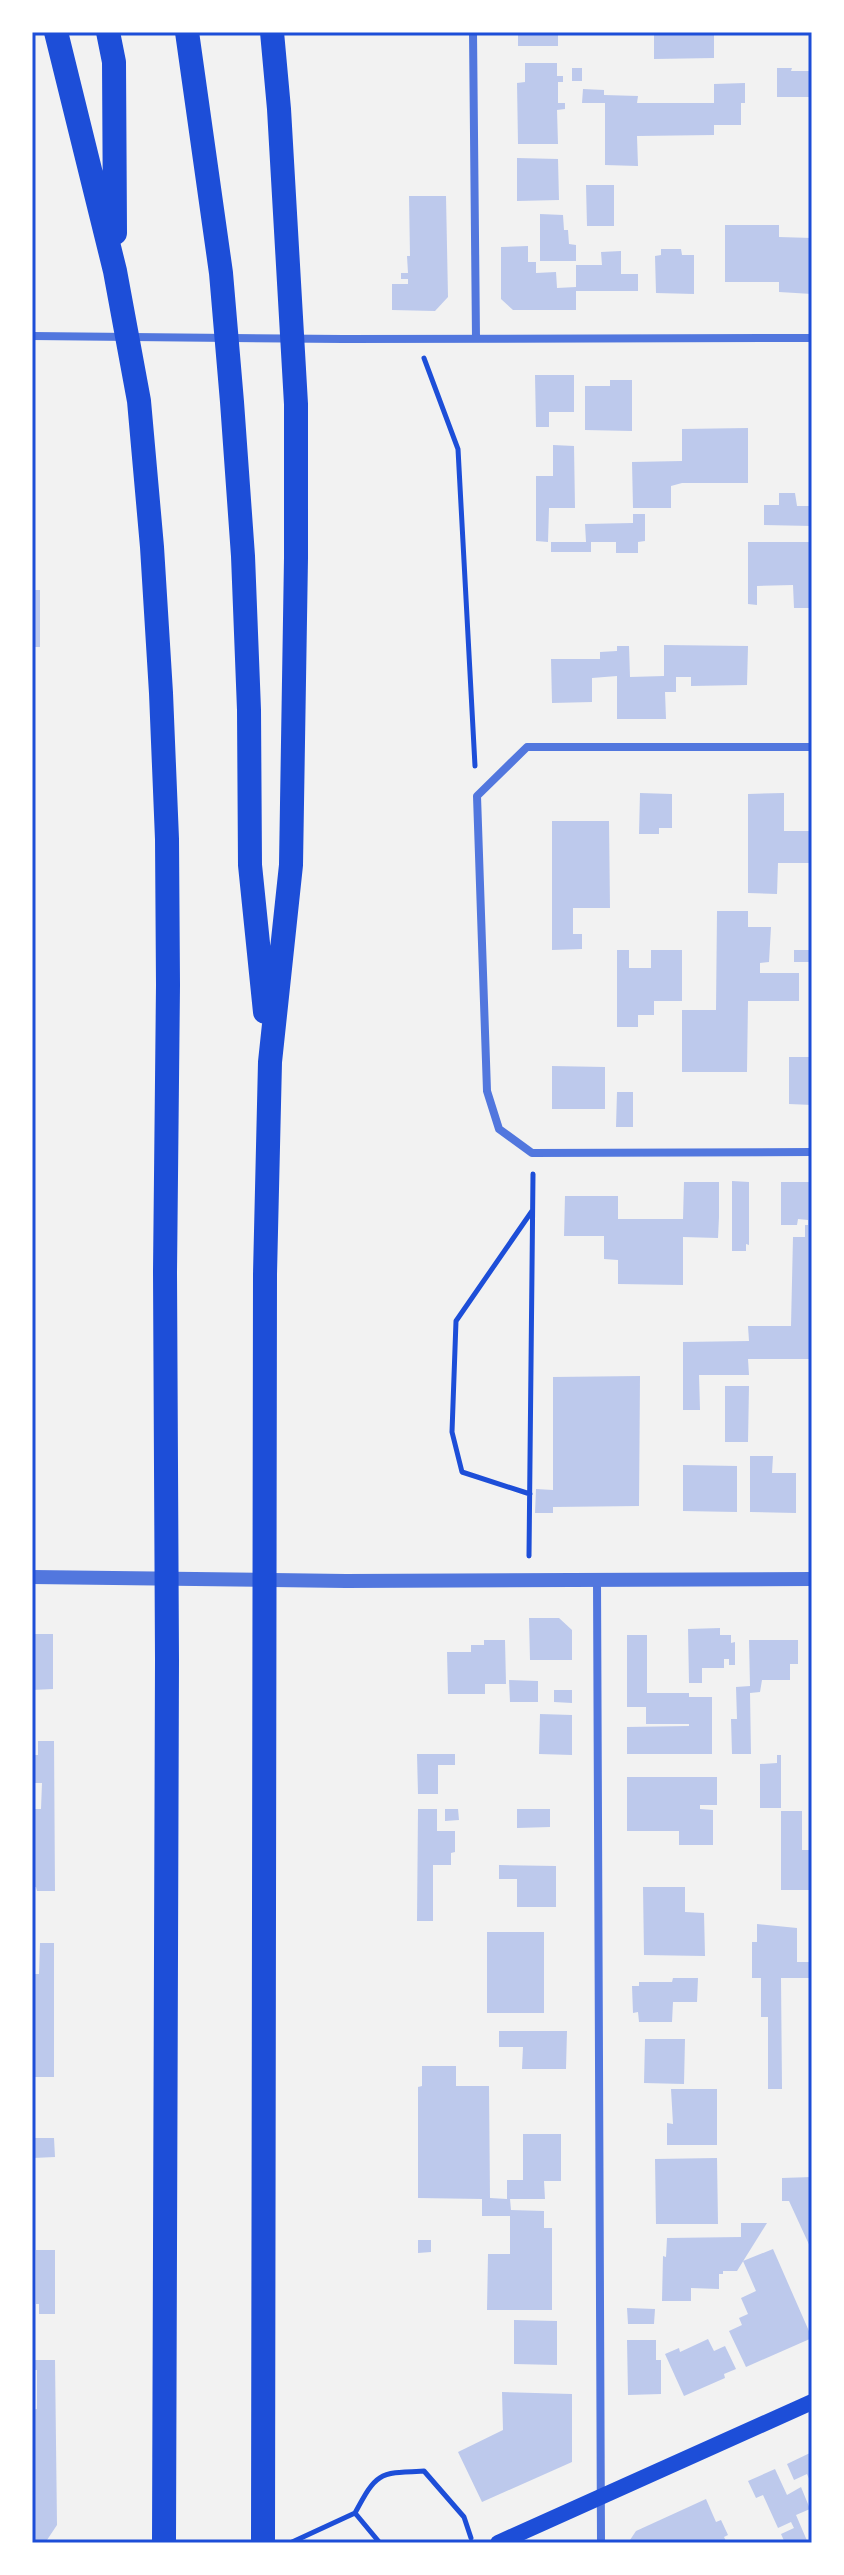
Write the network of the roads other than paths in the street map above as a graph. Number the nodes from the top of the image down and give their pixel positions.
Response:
1 (56, 32) edge
2 (108, 32) edge
3 (187, 32) edge
4 (272, 32) edge
5 (473, 32) edge
6 (115, 271) junction
7 (32, 336) edge
8 (476, 338) junction
9 (812, 338) edge
10 (812, 747) edge
11 (270, 1062) junction
12 (812, 1152) edge
13 (32, 1577) edge
14 (812, 1579) edge
15 (597, 1580) junction
16 (812, 2402) edge
17 (601, 2498) junction
18 (164, 2543) edge
19 (263, 2543) edge
20 (498, 2543) edge
21 (601, 2543) edge

1 - 6 highway
2 - 6 highway
3 - 11 highway
4 - 11 highway
5 - 8 street
6 - 18 highway
7 - 8 street
8 - 9 street
10 - 12 street
11 - 19 highway
13 - 15 street
14 - 15 street
15 - 17 street
16 - 17 main road
17 - 20 main road
17 - 21 street

